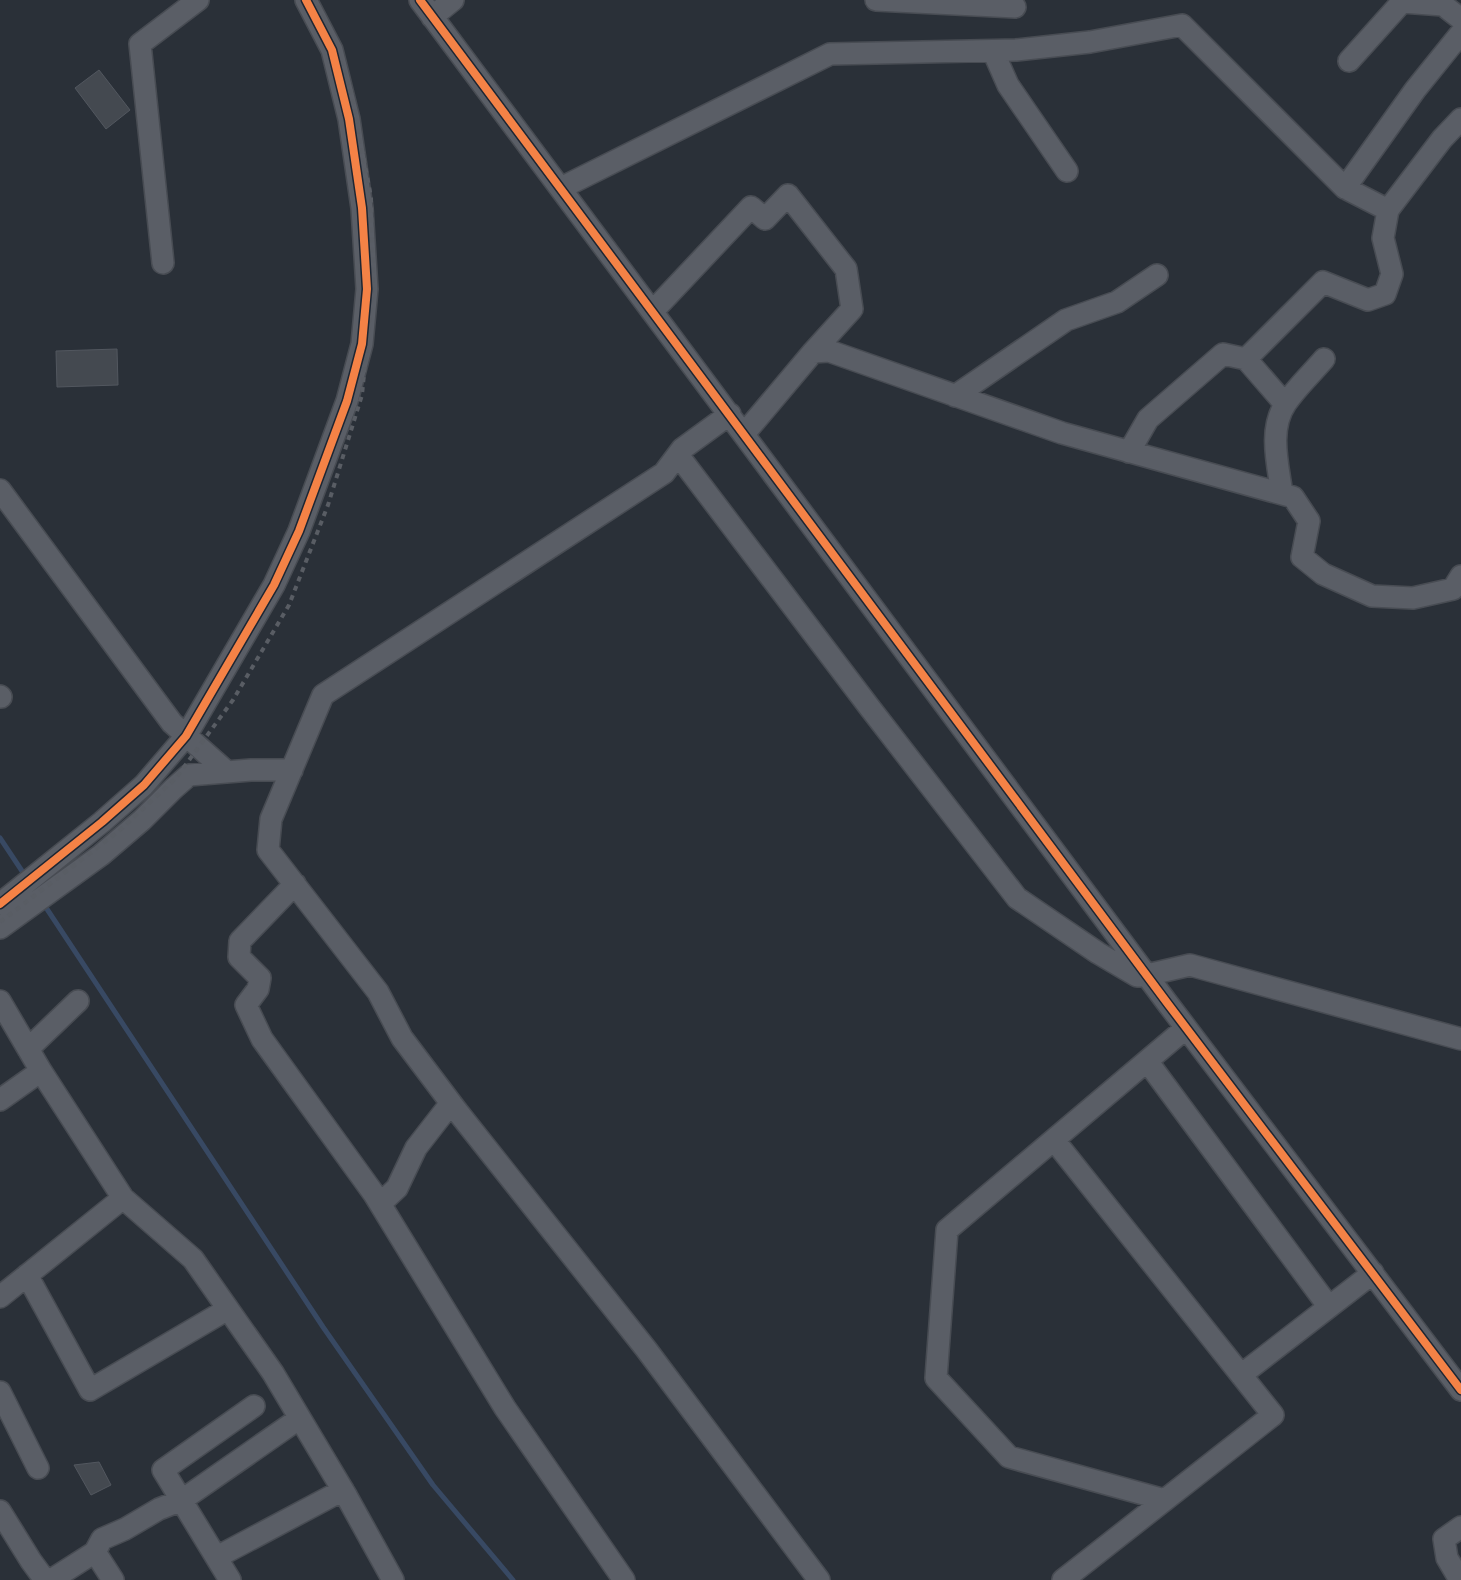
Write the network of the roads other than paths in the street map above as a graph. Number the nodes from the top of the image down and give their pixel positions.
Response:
1 (198, 0) edge
2 (306, 0) edge
3 (453, 0) edge
4 (876, 0) edge
5 (1015, 7) dead end
6 (426, 9) edge
7 (1461, 19) edge
8 (1461, 33) edge
9 (993, 51) junction
10 (1349, 62) dead end
11 (1461, 119) edge
12 (1067, 171) dead end
13 (561, 188) junction
14 (1345, 188) junction
15 (1388, 210) junction
16 (163, 263) dead end
17 (1157, 275) dead end
18 (653, 311) junction
19 (814, 352) junction
20 (1246, 358) junction
21 (1324, 359) dead end
22 (955, 396) junction
23 (1285, 404) junction
24 (730, 414) junction
25 (744, 434) junction
26 (1129, 452) junction
27 (678, 455) junction
28 (0, 490) edge
29 (1282, 494) junction
30 (1457, 582) edge
31 (186, 736) junction
32 (292, 770) junction
33 (228, 772) junction
34 (295, 884) junction
35 (4, 917) edge
36 (1147, 976) junction
37 (0, 1001) edge
38 (78, 1001) dead end
39 (1186, 1028) junction
40 (1461, 1039) edge
41 (28, 1049) junction
42 (1147, 1061) junction
43 (41, 1071) junction
44 (0, 1100) edge
45 (451, 1104) junction
46 (1054, 1140) junction
47 (122, 1198) junction
48 (380, 1204) junction
49 (1373, 1273) junction
50 (27, 1275) junction
51 (0, 1296) edge
52 (1329, 1306) junction
53 (228, 1309) junction
54 (1241, 1375) junction
55 (1461, 1390) edge
56 (0, 1392) edge
57 (254, 1406) dead end
58 (300, 1418) junction
59 (38, 1468) dead end
60 (343, 1490) junction
61 (182, 1500) junction
62 (1165, 1500) junction
63 (0, 1510) edge
64 (1461, 1527) edge
65 (95, 1552) junction
66 (217, 1557) junction
67 (45, 1580) edge
68 (51, 1580) edge
69 (113, 1580) edge
70 (230, 1580) edge
71 (393, 1580) edge
72 (624, 1580) edge
73 (819, 1580) edge
74 (1063, 1580) edge
75 (1460, 1580) edge

1 - 16 street
2 - 31 street
3 - 6 street
4 - 5 street
6 - 13 street
7 - 10 street
8 - 14 street
9 - 12 street
9 - 13 street
9 - 14 street
11 - 15 street
13 - 18 street
14 - 15 street
15 - 20 street
17 - 22 street
18 - 19 street
18 - 24 street
19 - 22 street
19 - 25 street
20 - 23 street
20 - 26 street
21 - 23 street
22 - 26 street
23 - 29 street
24 - 25 street
24 - 27 street
25 - 36 street
26 - 29 street
27 - 32 street
27 - 36 street
28 - 31 street
29 - 30 street
31 - 33 street
31 - 35 street
32 - 33 street
32 - 34 street
33 - 35 street
34 - 45 street
34 - 48 street
36 - 39 street
36 - 40 street
37 - 41 street
38 - 41 street
39 - 42 street
39 - 49 street
41 - 43 street
42 - 46 street
42 - 52 street
43 - 44 street
43 - 47 street
45 - 48 street
45 - 73 street
46 - 54 street
46 - 62 street
47 - 50 street
47 - 53 street
48 - 72 street
49 - 52 street
49 - 55 street
50 - 51 street
50 - 53 street
52 - 54 street
53 - 58 street
54 - 62 street
56 - 59 street
57 - 61 street
58 - 60 street
58 - 61 street
60 - 66 street
60 - 71 street
61 - 65 street
61 - 66 street
62 - 74 street
63 - 67 street
64 - 75 street
65 - 68 street
65 - 69 street
66 - 70 street

